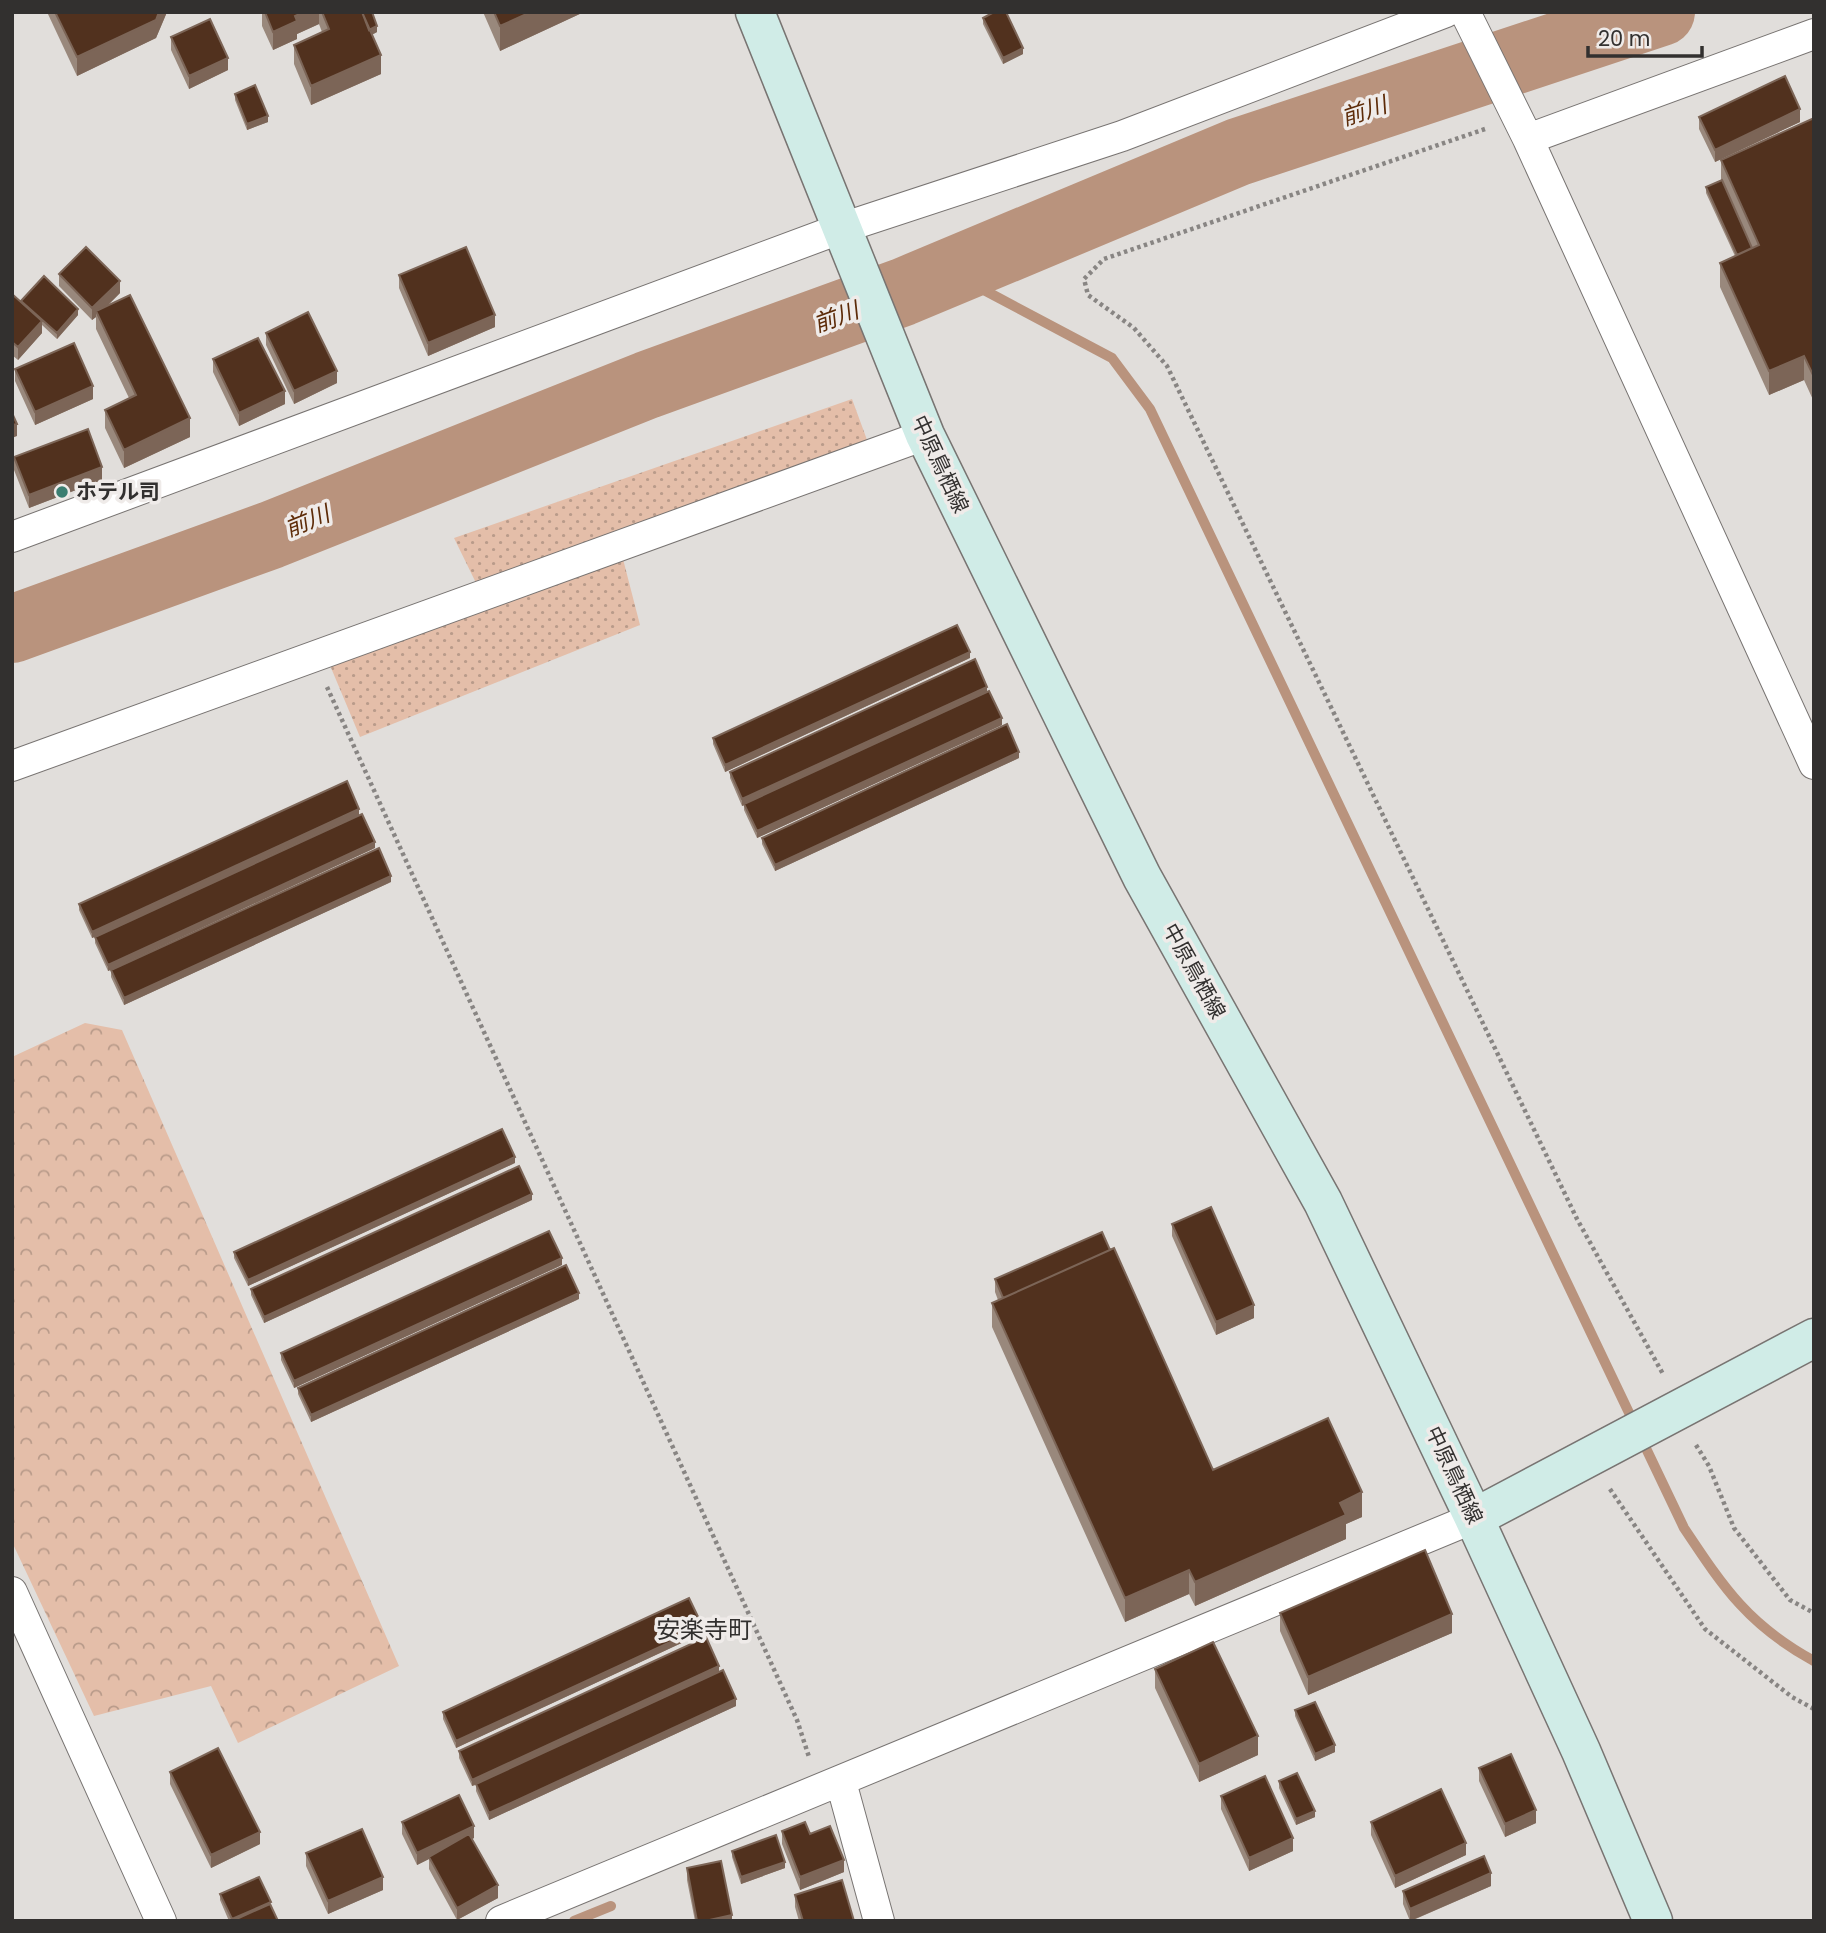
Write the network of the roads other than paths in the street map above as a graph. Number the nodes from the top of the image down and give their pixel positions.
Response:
1 (755, 12) edge
2 (1447, 12) edge
3 (1465, 12) edge
4 (1814, 34) edge
5 (1528, 139) junction
6 (846, 238) junction
7 (925, 435) junction
8 (12, 537) edge
9 (1814, 764) edge
10 (12, 765) edge
11 (1814, 1338) edge
12 (1475, 1518) junction
13 (12, 1592) edge
14 (830, 1787) junction
15 (161, 1921) edge
16 (501, 1921) edge
17 (879, 1921) edge
18 (1653, 1921) edge

1 - 6 main road, 中原鳥栖線
2 - 6 street
3 - 5 street
4 - 5 street
5 - 9 street
6 - 7 main road, 中原鳥栖線
6 - 8 street
7 - 10 street
7 - 12 main road, 中原鳥栖線
11 - 12 main road
12 - 14 street
12 - 18 main road, 中原鳥栖線
13 - 15 street
14 - 16 street
14 - 17 street

